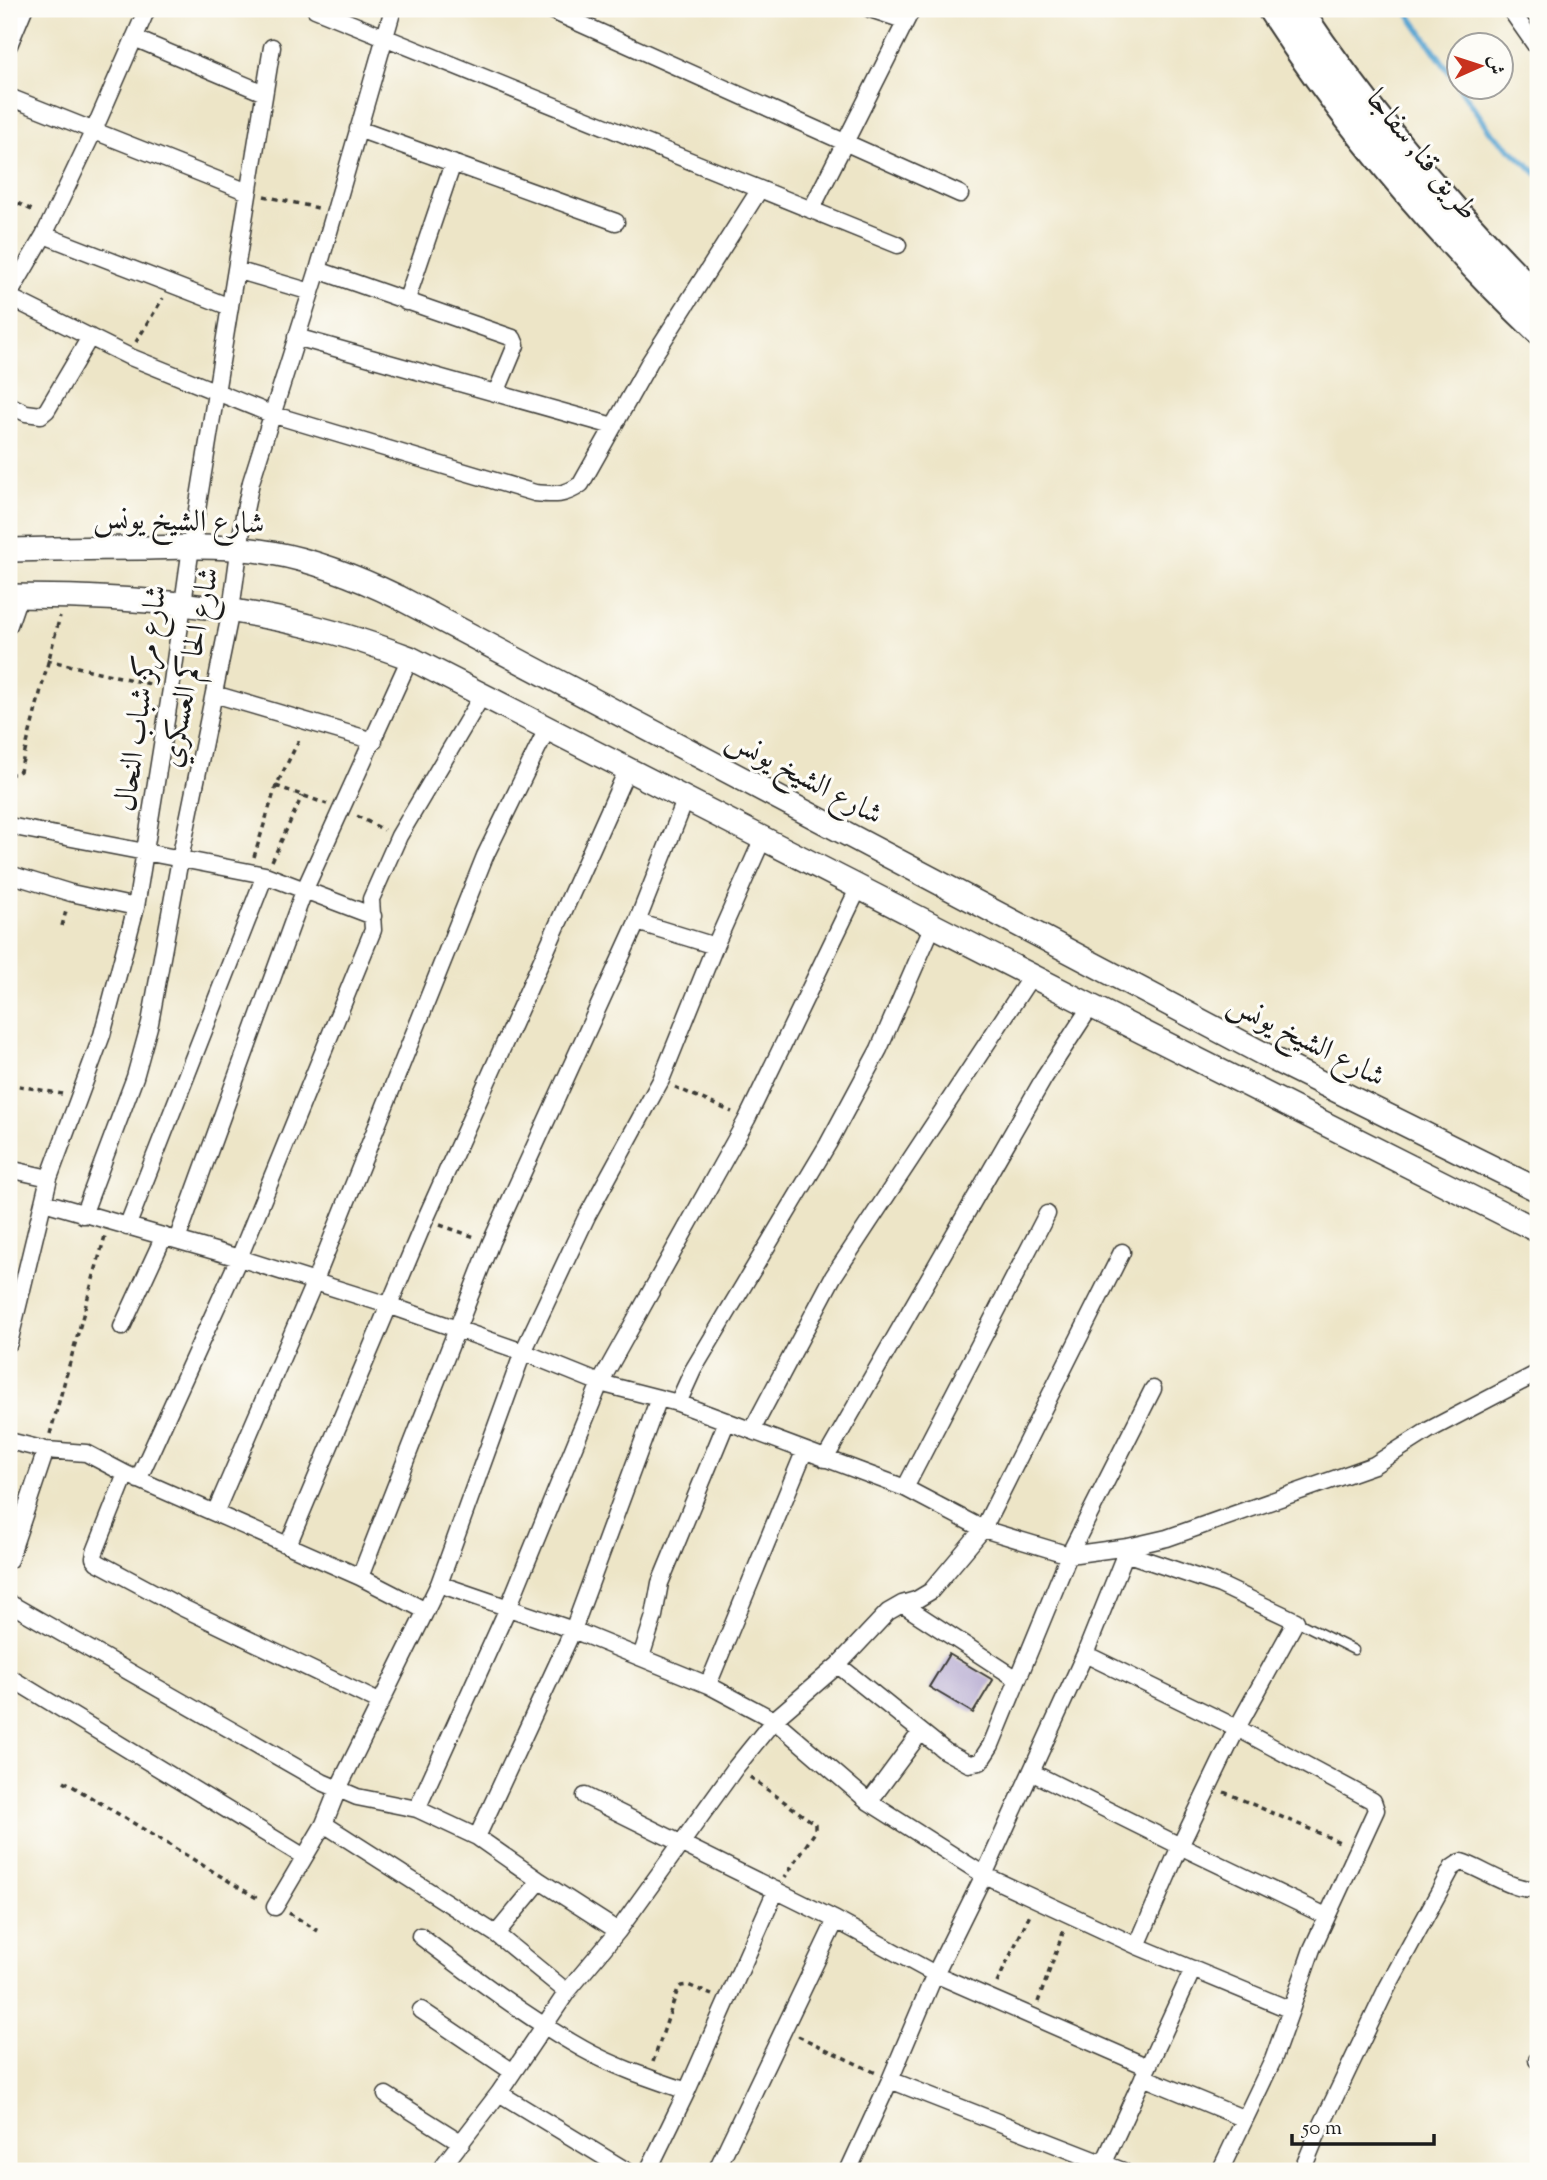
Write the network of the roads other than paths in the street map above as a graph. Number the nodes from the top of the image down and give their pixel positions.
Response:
1 (24, 9) edge
2 (147, 9) edge
3 (315, 9) edge
4 (393, 9) edge
5 (548, 9) edge
6 (870, 9) edge
7 (1272, 9) edge
8 (1297, 9) edge
9 (1510, 9) edge
10 (909, 15) edge
11 (386, 36) junction
12 (134, 38) junction
13 (9, 45) edge
14 (272, 47) dead end
15 (1538, 49) edge
16 (264, 93) junction
17 (9, 97) edge
18 (358, 129) junction
19 (94, 130) junction
20 (846, 142) junction
21 (453, 163) junction
22 (760, 189) junction
23 (248, 192) junction
24 (960, 194) dead end
25 (811, 210) junction
26 (616, 222) dead end
27 (44, 235) junction
28 (898, 245) dead end
29 (236, 270) junction
30 (318, 270) junction
31 (311, 292) junction
32 (9, 296) edge
33 (1538, 299) edge
34 (406, 302) junction
35 (230, 307) junction
36 (1538, 329) edge
37 (90, 337) junction
38 (296, 337) junction
39 (216, 393) junction
40 (496, 393) junction
41 (9, 405) edge
42 (271, 414) junction
43 (613, 426) junction
44 (191, 547) junction
45 (239, 548) junction
46 (9, 550) edge
47 (14, 596) edge
48 (183, 605) junction
49 (231, 610) junction
50 (9, 625) edge
51 (410, 658) junction
52 (214, 694) junction
53 (483, 694) junction
54 (548, 727) junction
55 (374, 741) junction
56 (628, 768) junction
57 (686, 798) junction
58 (9, 826) edge
59 (763, 838) junction
60 (146, 852) junction
61 (180, 859) junction
62 (9, 874) edge
63 (257, 874) junction
64 (859, 887) junction
65 (304, 891) junction
66 (136, 907) junction
67 (373, 916) junction
68 (637, 922) junction
69 (933, 925) junction
70 (715, 946) junction
71 (1081, 957) junction
72 (1031, 975) junction
73 (1062, 991) junction
74 (1091, 1006) junction
75 (9, 1169) edge
76 (49, 1178) junction
77 (1538, 1190) edge
78 (44, 1202) junction
79 (1047, 1214) dead end
80 (83, 1215) junction
81 (127, 1227) junction
82 (1538, 1231) edge
83 (171, 1238) junction
84 (1122, 1252) dead end
85 (239, 1258) junction
86 (314, 1283) junction
87 (388, 1305) junction
88 (121, 1327) dead end
89 (458, 1328) junction
90 (9, 1343) edge
91 (523, 1352) junction
92 (1538, 1373) edge
93 (600, 1383) junction
94 (1153, 1389) dead end
95 (659, 1398) junction
96 (678, 1403) junction
97 (727, 1421) junction
98 (752, 1430) junction
99 (9, 1441) edge
100 (46, 1450) junction
101 (804, 1452) junction
102 (825, 1459) junction
103 (132, 1477) junction
104 (905, 1488) junction
105 (215, 1513) junction
106 (984, 1529) junction
107 (288, 1545) junction
108 (1127, 1550) junction
109 (1069, 1555) junction
110 (9, 1560) edge
111 (360, 1577) junction
112 (439, 1584) junction
113 (9, 1603) edge
114 (902, 1604) junction
115 (508, 1608) junction
116 (426, 1611) junction
117 (1296, 1621) junction
118 (573, 1630) junction
119 (1354, 1650) dead end
120 (1085, 1654) junction
121 (641, 1657) junction
122 (838, 1665) junction
123 (9, 1677) edge
124 (1017, 1679) junction
125 (708, 1685) junction
126 (381, 1703) junction
127 (774, 1720) junction
128 (1237, 1728) junction
129 (920, 1732) junction
130 (1031, 1772) junction
131 (338, 1789) junction
132 (585, 1796) dead end
133 (869, 1802) junction
134 (417, 1808) junction
135 (324, 1824) junction
136 (477, 1837) junction
137 (681, 1845) junction
138 (1180, 1846) junction
139 (303, 1856) junction
140 (984, 1875) junction
141 (540, 1881) junction
142 (1538, 1887) edge
143 (776, 1890) junction
144 (275, 1907) road end
145 (1326, 1916) junction
146 (835, 1920) junction
147 (618, 1931) junction
148 (496, 1934) junction
149 (420, 1936) dead end
150 (1137, 1946) junction
151 (1193, 1969) junction
152 (935, 1974) junction
153 (567, 1992) junction
154 (421, 2010) dead end
155 (1291, 2010) junction
156 (545, 2025) junction
157 (513, 2072) junction
158 (1146, 2072) junction
159 (890, 2080) junction
160 (687, 2091) junction
161 (499, 2093) junction
162 (386, 2095) dead end
163 (1245, 2119) junction
164 (462, 2143) junction
165 (1102, 2167) edge
166 (444, 2170) edge
167 (627, 2171) edge
168 (648, 2171) edge
169 (716, 2171) edge
170 (848, 2171) edge
171 (1123, 2171) edge
172 (1220, 2171) edge
173 (1302, 2171) edge

1 - 13 street
2 - 12 street
3 - 11 street
4 - 11 street, شارع الحاكم العسكري
5 - 20 street
6 - 10 street
7 - 36 highway, طريق قنا, سفاجا
8 - 33 highway, طريق قنا, سفاجا
9 - 15 street
10 - 20 street
11 - 18 street, شارع الحاكم العسكري
11 - 22 street
12 - 16 street
12 - 19 street
14 - 16 street, شارع مركز شباب النحال
16 - 23 street, شارع مركز شباب النحال
17 - 19 street
18 - 21 street
18 - 30 street, شارع الحاكم العسكري
19 - 23 street
19 - 27 street
20 - 24 street
20 - 25 street
21 - 26 street
21 - 34 street
22 - 25 street
22 - 43 street
23 - 29 street, شارع مركز شباب النحال
25 - 28 street
27 - 32 street
27 - 35 street
29 - 31 street
29 - 35 street, شارع مركز شباب النحال
30 - 31 street, شارع الحاكم العسكري
30 - 34 street
31 - 38 street, شارع الحاكم العسكري
32 - 37 street
34 - 40 street
35 - 39 street, شارع مركز شباب النحال
37 - 39 street
37 - 41 street
38 - 40 street
38 - 42 street, شارع الحاكم العسكري
39 - 42 street
39 - 44 street, شارع مركز شباب النحال
40 - 43 street
42 - 43 street
42 - 45 street, شارع الحاكم العسكري
44 - 45 street, شارع الشيخ يونس
44 - 46 street, شارع الشيخ يونس
44 - 48 street, شارع مركز شباب النحال
45 - 49 street, شارع الحاكم العسكري
45 - 71 street, شارع الشيخ يونس
47 - 48 street
47 - 50 street
48 - 49 street
48 - 60 street, شارع مركز شباب النحال
49 - 51 street
49 - 52 street, شارع الحاكم العسكري
51 - 53 street
51 - 55 street
52 - 55 street
52 - 61 street, شارع الحاكم العسكري
53 - 54 street
53 - 67 street
54 - 56 street
54 - 86 street
55 - 65 street
56 - 57 street
56 - 87 street
57 - 59 street
57 - 68 street
58 - 60 street
59 - 64 street
59 - 70 street
60 - 61 street
60 - 66 street, شارع مركز شباب النحال
61 - 63 street
61 - 80 street, شارع الحاكم العسكري
62 - 66 street
63 - 65 street
63 - 81 street
64 - 69 street
64 - 93 street
65 - 67 street
65 - 83 street
66 - 76 street, شارع مركز شباب النحال
67 - 85 street
68 - 70 street
68 - 89 street
69 - 72 street
69 - 96 street
70 - 91 street
71 - 73 street
71 - 77 street, شارع الشيخ يونس
72 - 73 street
72 - 98 street
73 - 74 street
74 - 82 street
74 - 102 street
75 - 76 street
76 - 78 street, شارع مركز شباب النحال
78 - 80 street
78 - 90 street, شارع مركز شباب النحال
79 - 104 street
80 - 81 street
81 - 83 street
83 - 85 street
83 - 88 street
84 - 106 street
85 - 86 street
85 - 103 street
86 - 87 street
86 - 105 street
87 - 89 street
87 - 107 street
89 - 91 street
89 - 111 street
91 - 93 street
91 - 112 street
92 - 108 street
93 - 95 street
93 - 115 street
94 - 109 street
95 - 96 street
95 - 118 street
96 - 97 street
97 - 98 street
97 - 121 street
98 - 101 street
99 - 100 street
100 - 103 street
100 - 110 street
101 - 102 street
101 - 125 street
102 - 104 street
103 - 105 street
103 - 126 street
104 - 106 street
105 - 107 street
106 - 109 street
106 - 114 street
107 - 111 street
108 - 109 street
108 - 117 street
108 - 120 street
109 - 124 street
111 - 116 street
112 - 115 street
112 - 116 street
113 - 131 street
114 - 122 street
114 - 124 street
115 - 118 street
115 - 134 street
116 - 126 street
117 - 119 lane
117 - 128 street
118 - 121 street
118 - 136 street
120 - 128 street
120 - 130 street
121 - 125 street
122 - 127 street
122 - 129 street
123 - 139 street
124 - 129 street
125 - 127 street
126 - 131 street
127 - 133 street
127 - 137 street
128 - 138 street
128 - 145 street
129 - 133 street
130 - 138 street
130 - 140 street
131 - 134 street
131 - 135 street
132 - 137 street
133 - 140 street
134 - 136 street
135 - 139 street
135 - 148 street
136 - 141 street
137 - 143 street
137 - 147 street
138 - 145 street
138 - 150 street
139 - 144 street
140 - 150 street
140 - 152 street
141 - 147 street
141 - 148 street
142 - 173 street
143 - 146 street
143 - 160 street
145 - 155 street
146 - 152 street
146 - 169 street
147 - 153 street
148 - 153 street
149 - 156 street
150 - 151 street
151 - 155 street
151 - 158 street
152 - 158 street
152 - 159 street
153 - 156 street
154 - 157 street
155 - 163 street
156 - 157 street
156 - 160 street
157 - 161 street
158 - 163 street
158 - 165 street
159 - 165 street
159 - 170 street
160 - 168 street
161 - 164 street
161 - 167 street
162 - 164 street
163 - 172 street
164 - 166 street
165 - 171 street

